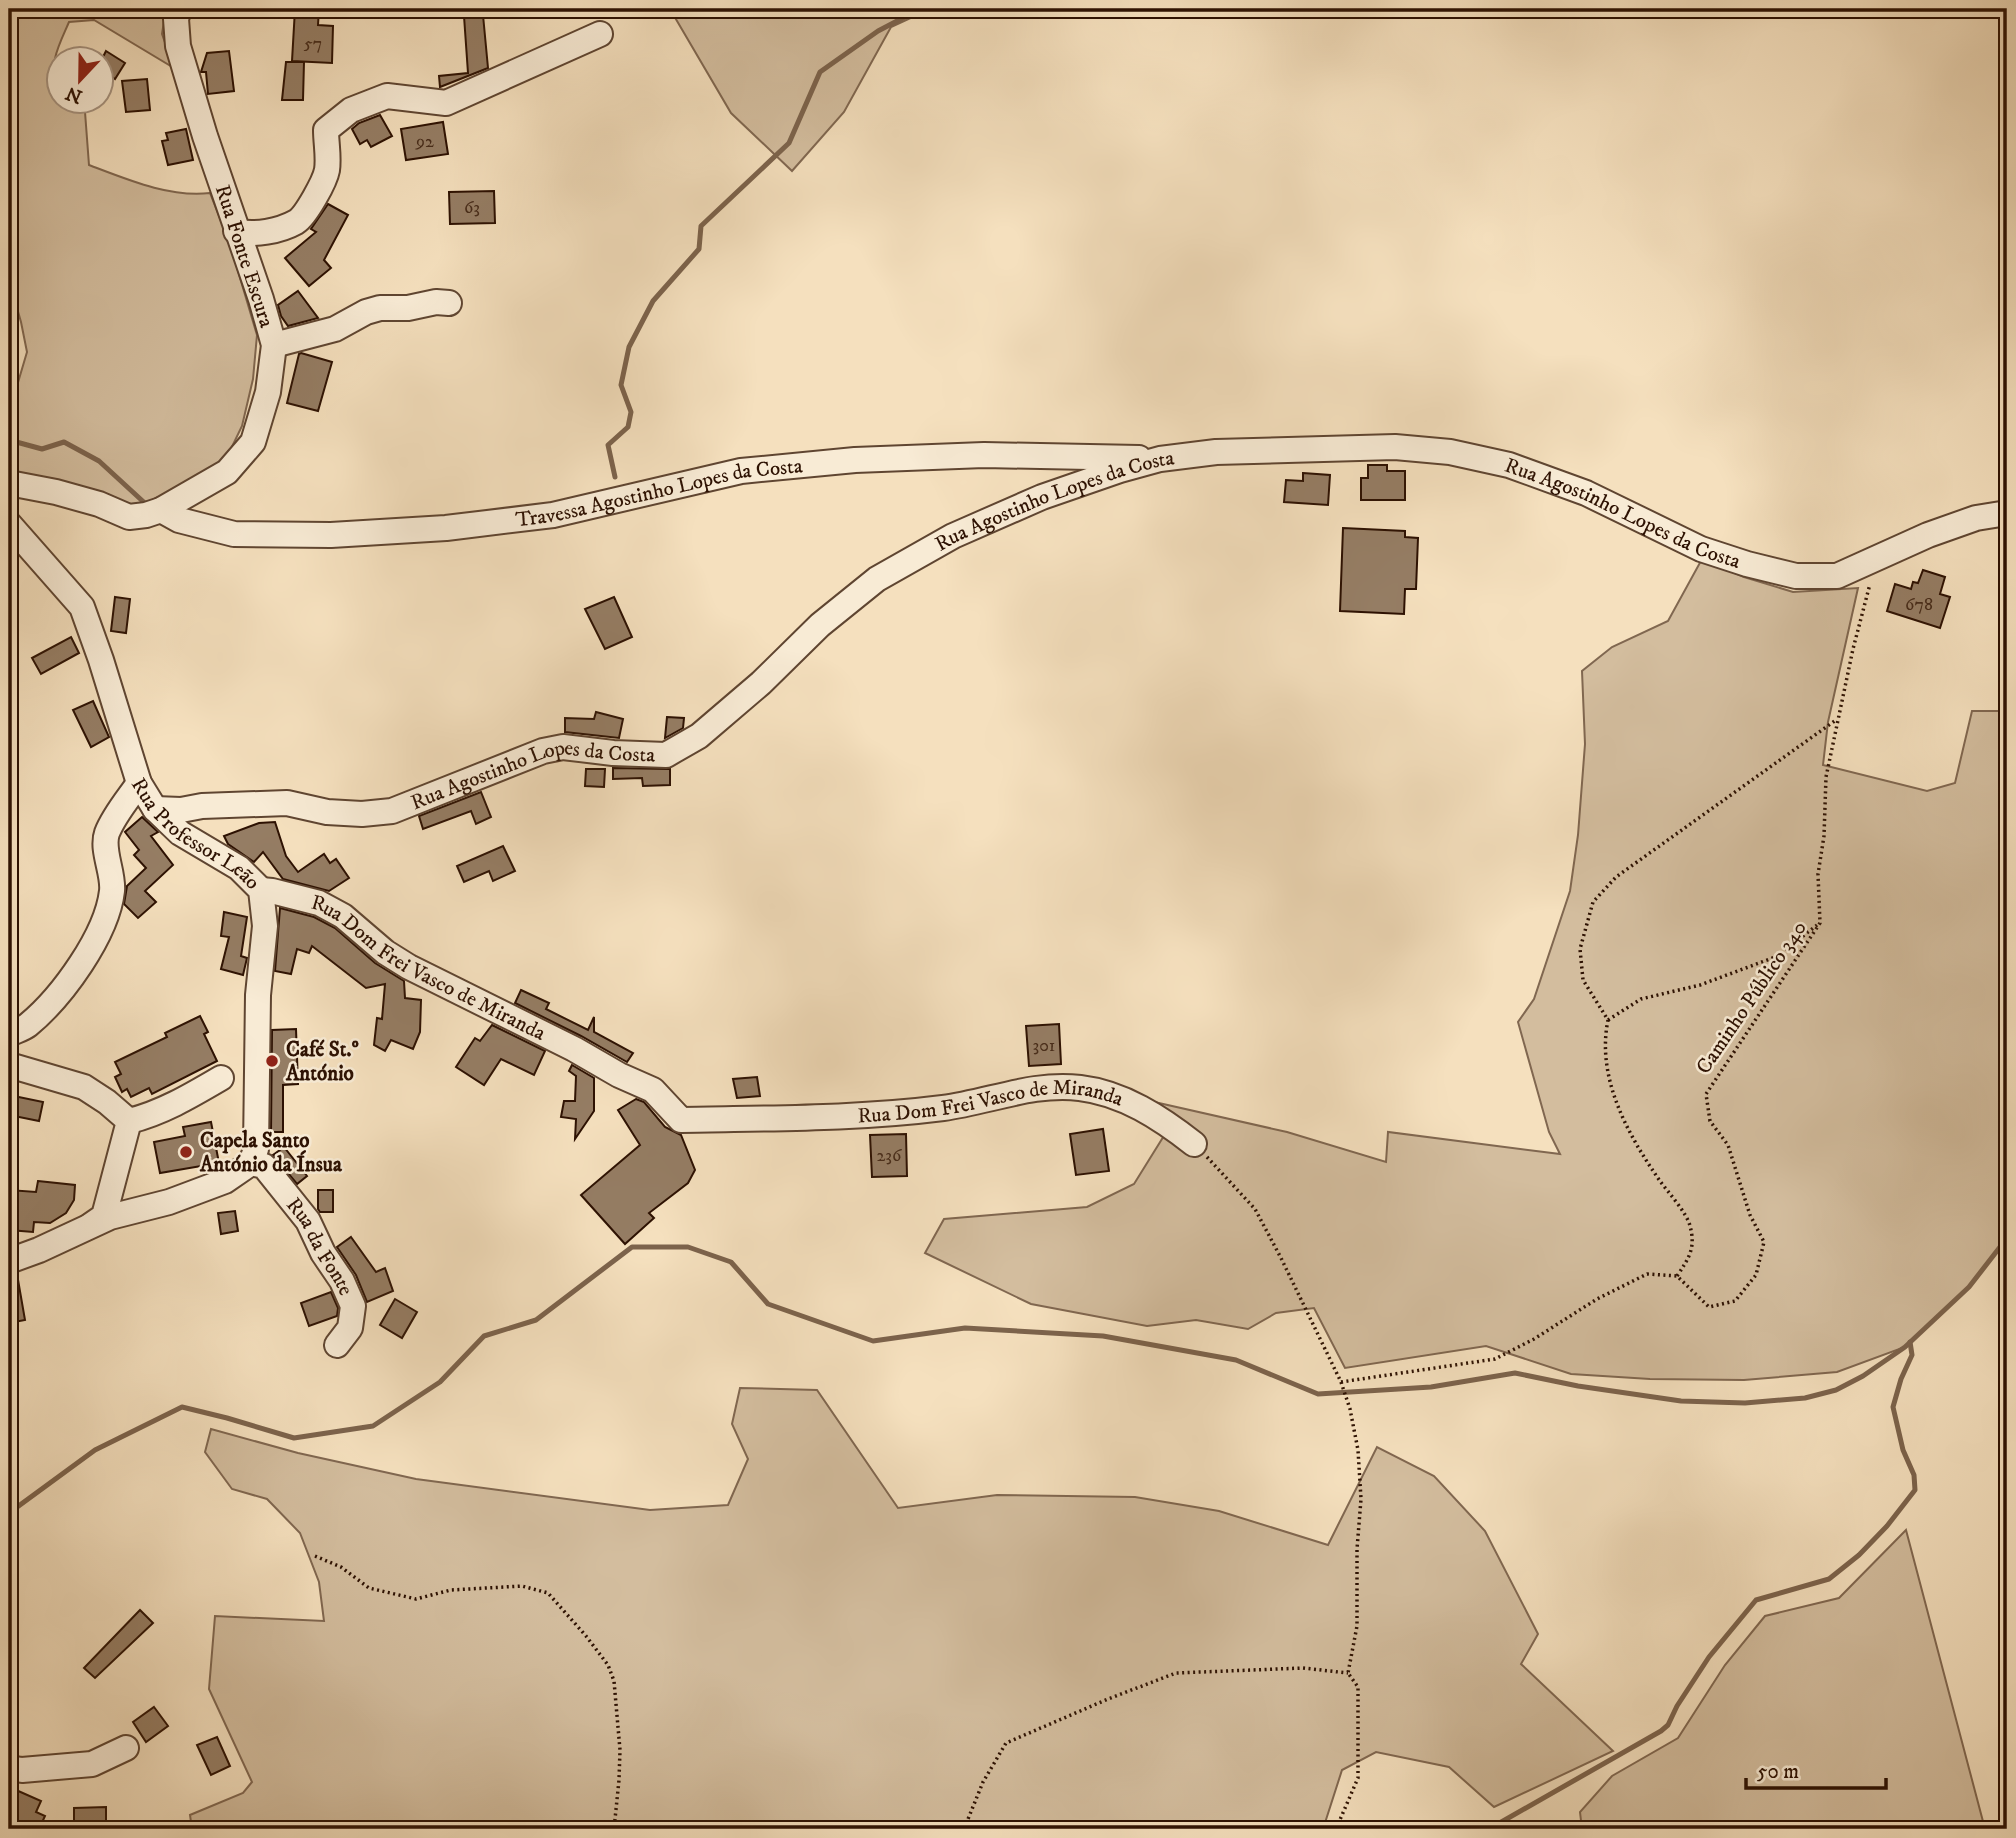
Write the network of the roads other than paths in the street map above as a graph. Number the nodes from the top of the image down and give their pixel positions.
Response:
1 (179, 9) edge
2 (600, 34) dead end
3 (236, 231) junction
4 (449, 303) dead end
5 (274, 345) junction
6 (1160, 459) junction
7 (9, 484) edge
8 (153, 513) junction
9 (2007, 513) edge
10 (9, 524) edge
11 (139, 783) junction
12 (155, 809) junction
13 (261, 890) junction
14 (9, 1034) edge
15 (9, 1066) edge
16 (221, 1079) dead end
17 (129, 1121) junction
18 (1194, 1144) road end
19 (251, 1163) junction
20 (85, 1229) junction
21 (9, 1261) edge
22 (337, 1345) dead end
23 (126, 1748) dead end
24 (9, 1768) edge

1 - 3 street, Rua Fonte Escura
2 - 3 street
3 - 5 street, Rua Fonte Escura
4 - 5 street
5 - 8 street, Rua Fonte Escura
6 - 8 street, Travessa Agostinho Lopes da Costa
6 - 9 street, Rua Agostinho Lopes da Costa
6 - 12 street, Rua Agostinho Lopes da Costa
7 - 8 street
10 - 11 street, Rua Professor Leão
11 - 12 street, Rua Professor Leão
11 - 14 street
12 - 13 street, Rua Professor Leão
13 - 18 street, Rua Dom Frei Vasco de Miranda
13 - 19 street, Rua Professor Leão
15 - 17 street
16 - 17 street
17 - 20 street
19 - 20 street
19 - 22 street, Rua da Fonte
20 - 21 street
23 - 24 street

